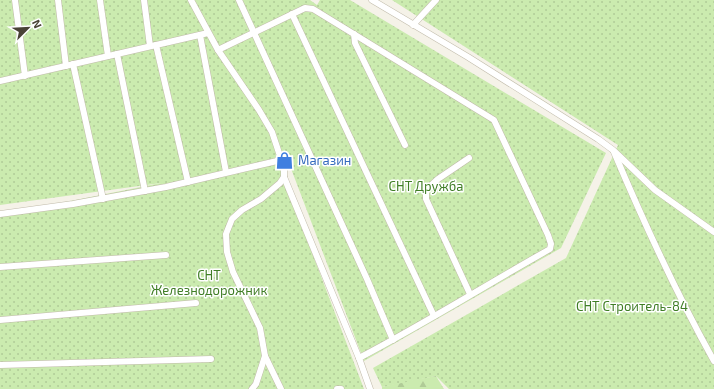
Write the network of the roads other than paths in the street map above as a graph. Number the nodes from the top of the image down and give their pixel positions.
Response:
1 (15, 0) edge
2 (58, 0) edge
3 (100, 0) edge
4 (144, 0) edge
5 (191, 0) edge
6 (239, 0) edge
7 (372, 0) edge
8 (436, 0) edge
9 (292, 14) junction
10 (413, 25) junction
11 (254, 32) junction
12 (208, 33) junction
13 (354, 34) junction
14 (200, 35) junction
15 (153, 46) junction
16 (218, 50) junction
17 (117, 54) junction
18 (108, 56) junction
19 (73, 64) junction
20 (66, 66) junction
21 (24, 76) junction
22 (0, 81) edge
23 (405, 145) dead end
24 (613, 150) junction
25 (281, 155) junction
26 (469, 158) dead end
27 (226, 172) junction
28 (284, 177) junction
29 (188, 182) junction
30 (145, 191) junction
31 (103, 199) junction
32 (0, 214) edge
33 (714, 232) edge
34 (166, 255) dead end
35 (0, 267) edge
36 (470, 294) junction
37 (196, 303) dead end
38 (434, 316) junction
39 (0, 320) edge
40 (393, 340) junction
41 (265, 356) junction
42 (359, 358) junction
43 (211, 359) dead end
44 (714, 361) edge
45 (0, 364) edge
46 (252, 389) edge
47 (281, 389) edge
48 (337, 389) edge
49 (341, 389) edge
50 (370, 389) edge

1 - 21 street
2 - 20 street
3 - 18 street
4 - 15 street
5 - 12 street
6 - 11 street
7 - 10 street
8 - 10 street
9 - 11 street
9 - 13 street
9 - 38 street
10 - 24 street
11 - 16 street
11 - 40 street
12 - 14 street
12 - 16 street
13 - 23 street
13 - 36 street
14 - 15 street
14 - 27 street
15 - 17 street
15 - 29 street
16 - 25 street
17 - 18 street
17 - 30 street
18 - 19 street
19 - 20 street
19 - 31 street
20 - 21 street
21 - 22 street
24 - 33 street
24 - 44 street
25 - 27 street
25 - 28 street
26 - 36 street
27 - 29 street
28 - 41 street
28 - 42 street
29 - 30 street
30 - 31 street
31 - 32 street
34 - 35 street
36 - 38 street
37 - 39 street
38 - 40 street
40 - 42 street
41 - 46 street
41 - 47 street
42 - 50 street
43 - 45 street
48 - 49 street

